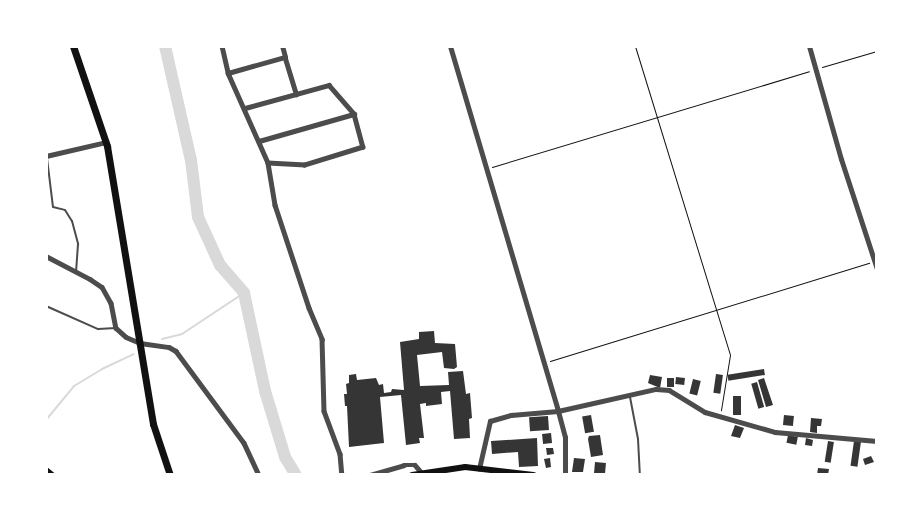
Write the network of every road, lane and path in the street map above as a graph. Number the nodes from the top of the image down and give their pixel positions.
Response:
1 (73, 46) edge
2 (222, 46) edge
3 (282, 46) edge
4 (450, 46) edge
5 (635, 46) edge
6 (810, 46) edge
7 (877, 51) edge
8 (285, 57) junction
9 (817, 68) junction
10 (228, 73) junction
11 (296, 94) junction
12 (245, 108) junction
13 (354, 114) junction
14 (656, 117) junction
15 (259, 141) junction
16 (106, 142) junction
17 (46, 150) edge
18 (47, 156) edge
19 (268, 163) junction
20 (486, 169) junction
21 (46, 256) edge
22 (875, 261) edge
23 (877, 269) edge
24 (76, 272) junction
25 (46, 306) edge
26 (716, 310) junction
27 (116, 328) junction
28 (140, 343) junction
29 (544, 363) junction
30 (629, 394) junction
31 (558, 411) junction
32 (721, 416) junction
33 (877, 441) edge
34 (479, 468) junction
35 (46, 470) edge
36 (422, 473) edge
37 (520, 474) edge
38 (52, 475) edge
39 (170, 475) edge
40 (259, 475) edge
41 (342, 475) edge
42 (370, 475) edge
43 (412, 475) edge
44 (534, 475) edge
45 (564, 475) edge
46 (640, 475) edge

1 - 16 highway
2 - 10 street
3 - 8 street
4 - 20 street
5 - 14 path
6 - 9 street
7 - 9 path
8 - 10 street
8 - 11 street
9 - 14 path
9 - 22 street
10 - 12 street
11 - 12 street
11 - 13 street
12 - 15 street
13 - 15 street
13 - 19 street
14 - 20 path
14 - 26 path
15 - 19 street
16 - 18 street
16 - 28 highway
17 - 18 lane
18 - 24 lane
19 - 41 street
20 - 29 street
21 - 24 street
22 - 23 street
22 - 26 path
24 - 27 street
25 - 27 lane
26 - 29 path
26 - 32 path
27 - 28 street
28 - 39 highway
28 - 40 street
29 - 31 street
30 - 31 street
30 - 32 street
30 - 46 lane
31 - 34 street
31 - 45 street
32 - 33 street
34 - 36 main road
34 - 37 main road
35 - 38 main road
36 - 42 street
36 - 43 main road
37 - 44 main road

